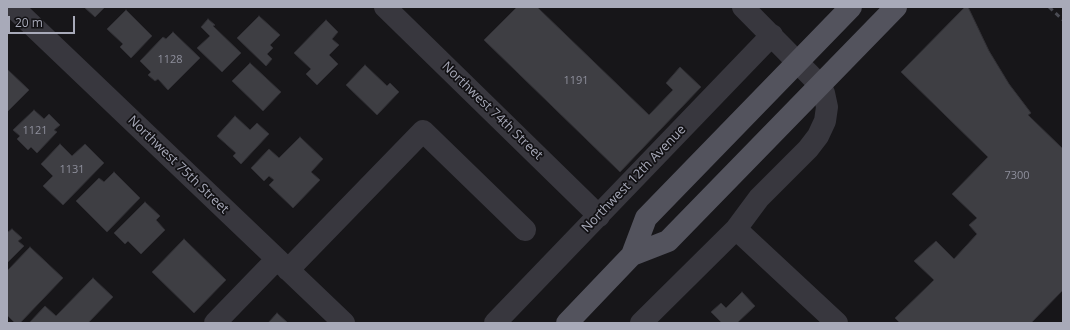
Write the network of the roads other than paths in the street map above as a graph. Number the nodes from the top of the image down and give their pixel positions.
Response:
1 (12, 7) edge
2 (385, 7) edge
3 (743, 7) edge
4 (851, 7) edge
5 (896, 7) edge
6 (772, 35) junction
7 (600, 216) junction
8 (736, 229) junction
9 (525, 230) dead end
10 (632, 256) junction
11 (282, 264) junction
12 (215, 323) edge
13 (344, 323) edge
14 (495, 323) edge
15 (567, 323) edge
16 (641, 323) edge
17 (836, 323) edge

1 - 11 street, Northwest 75th Street
2 - 7 street, Northwest 74th Street
3 - 6 street
4 - 10 main road
5 - 10 main road
6 - 7 street, Northwest 12th Avenue
6 - 8 street
7 - 14 street, Northwest 12th Avenue
8 - 16 street
8 - 17 street
9 - 11 street
10 - 15 main road
11 - 12 street
11 - 13 street, Northwest 75th Street

